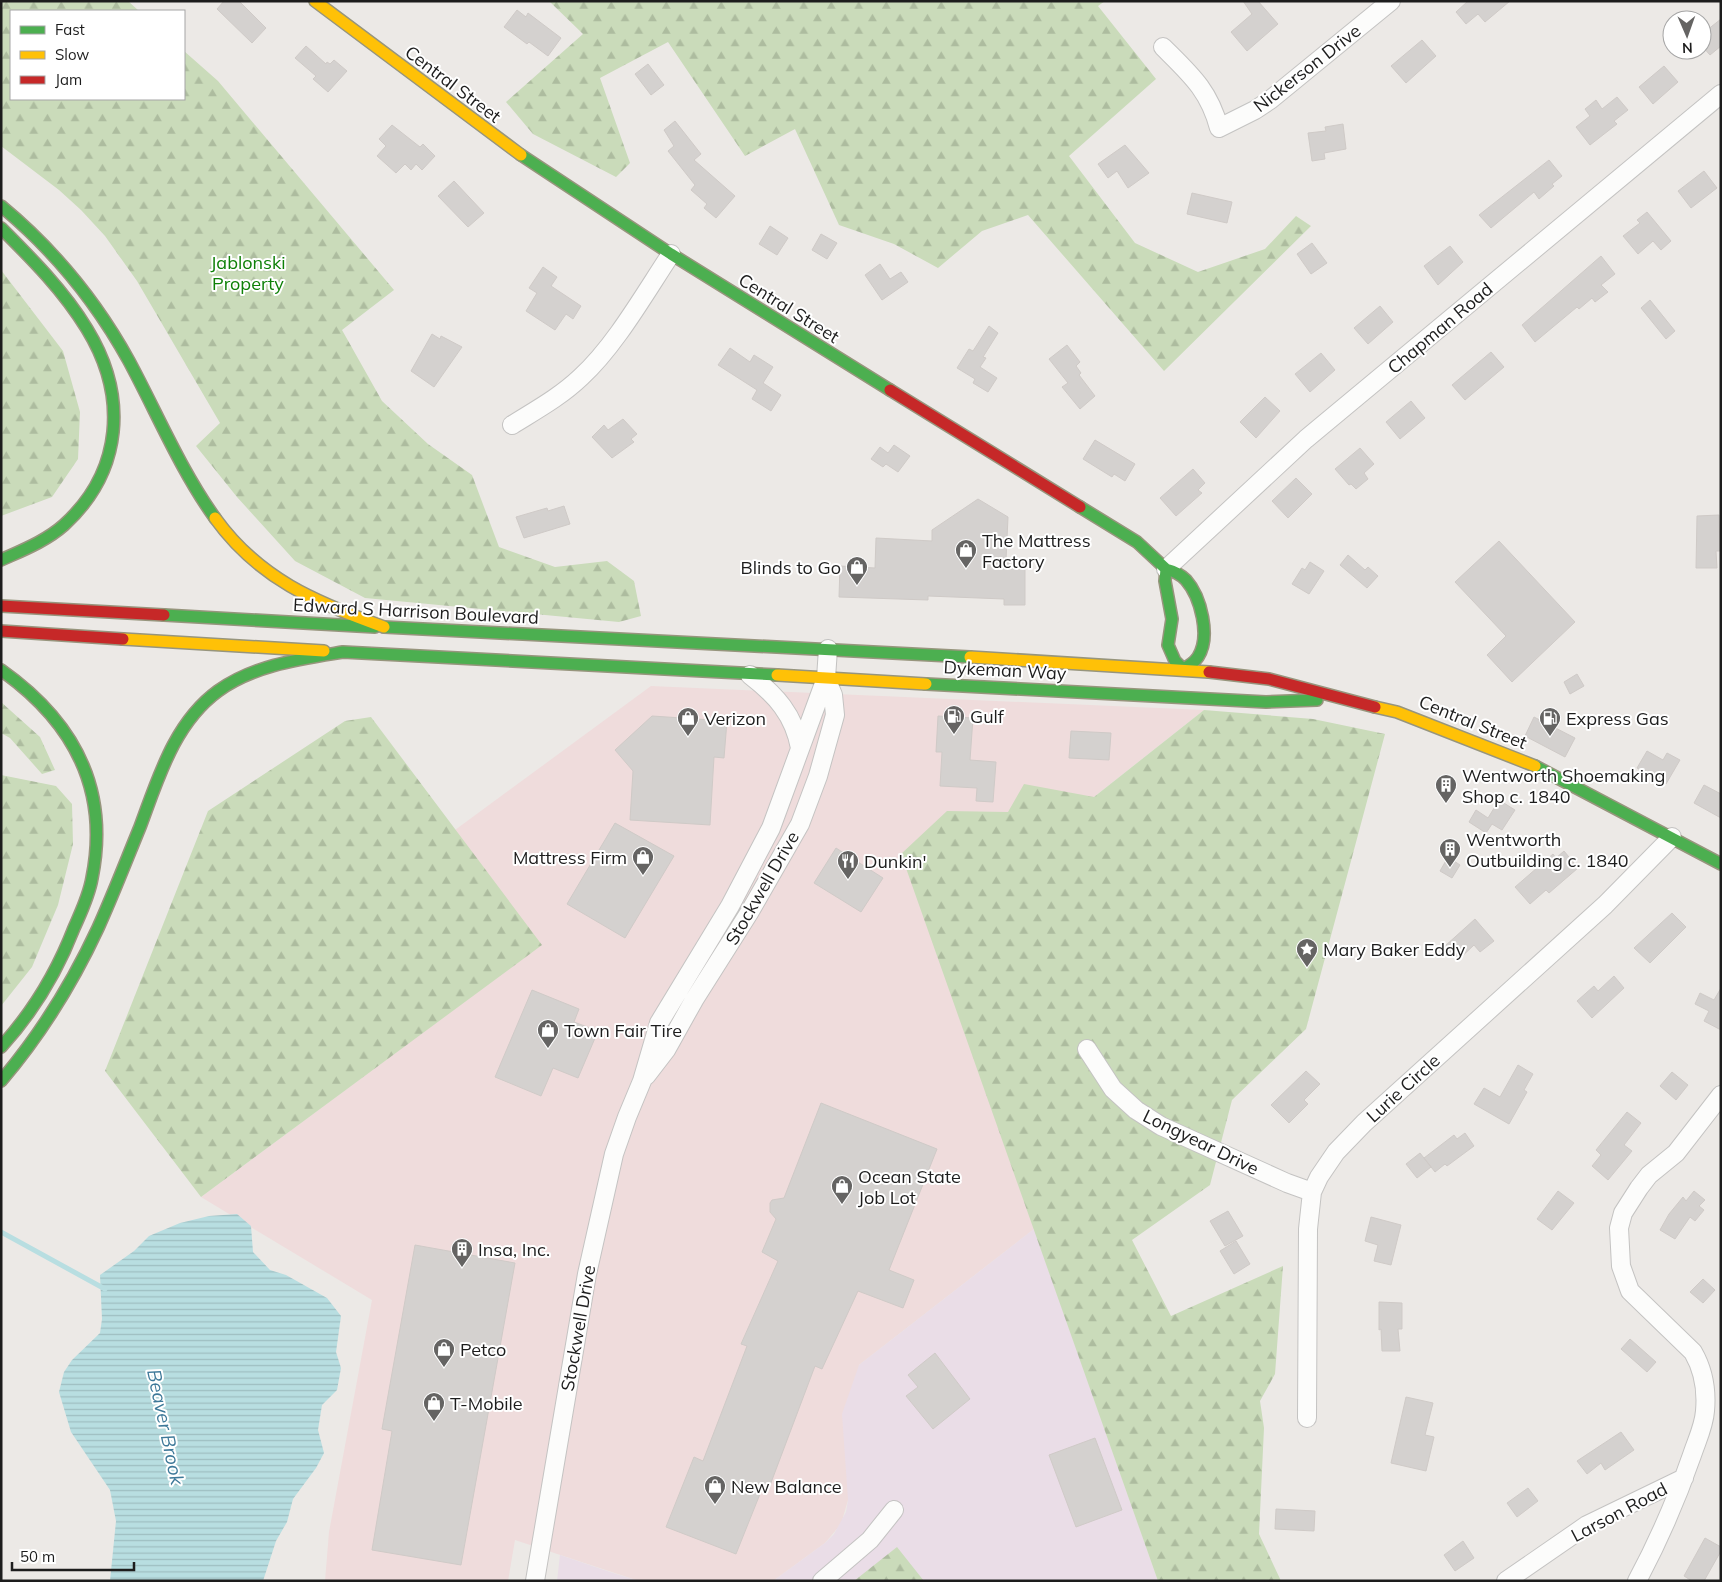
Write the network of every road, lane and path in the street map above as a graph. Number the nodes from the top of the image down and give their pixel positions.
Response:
1 (315, 1) edge
2 (1391, 1) edge
3 (1163, 47) dead end
4 (1721, 94) edge
5 (1, 206) edge
6 (1, 228) edge
7 (671, 254) junction
8 (512, 425) dead end
9 (1, 560) edge
10 (1166, 568) junction
11 (1, 606) edge
12 (384, 627) junction
13 (1, 630) edge
14 (828, 649) junction
15 (342, 652) junction
16 (1, 670) edge
17 (750, 675) junction
18 (826, 678) junction
19 (1182, 682) junction
20 (1339, 699) junction
21 (800, 748) junction
22 (1672, 837) junction
23 (1721, 864) edge
24 (1, 1047) edge
25 (1087, 1049) dead end
26 (1, 1081) edge
27 (642, 1081) junction
28 (1721, 1095) edge
29 (1312, 1192) junction
30 (1307, 1418) dead end
31 (1684, 1478) junction
32 (894, 1510) dead end
33 (535, 1581) edge
34 (822, 1581) edge
35 (1506, 1581) edge
36 (1637, 1581) edge

1 - 7 main road, Central Street
2 - 3 street, Nickerson Drive
4 - 10 street, Chapman Road
5 - 12 main road
6 - 9 main road
7 - 8 street
7 - 10 main road, Central Street
10 - 19 main road
10 - 19 main road, Central Street
11 - 12 main road, Edward S Harrison Boulevard
12 - 14 main road, Edward S Harrison Boulevard
13 - 15 main road
14 - 18 street, Stockwell Drive
14 - 19 main road, Dykeman Way
15 - 17 main road
15 - 26 main road
16 - 24 main road
17 - 18 main road
17 - 21 street
18 - 19 main road, Dykeman Way
18 - 21 street, Stockwell Drive
18 - 27 street, Stockwell Drive
19 - 20 main road, Central Street
19 - 20 main road, Central Street
20 - 22 main road, Central Street
21 - 27 street, Stockwell Drive
22 - 23 main road, Central Street
22 - 29 street, Lurie Circle
25 - 29 street, Longyear Drive
27 - 33 street, Stockwell Drive
28 - 31 street, Larson Road
29 - 30 street, Lurie Circle
31 - 35 street, Larson Road
31 - 36 street, Larson Road
32 - 34 street

